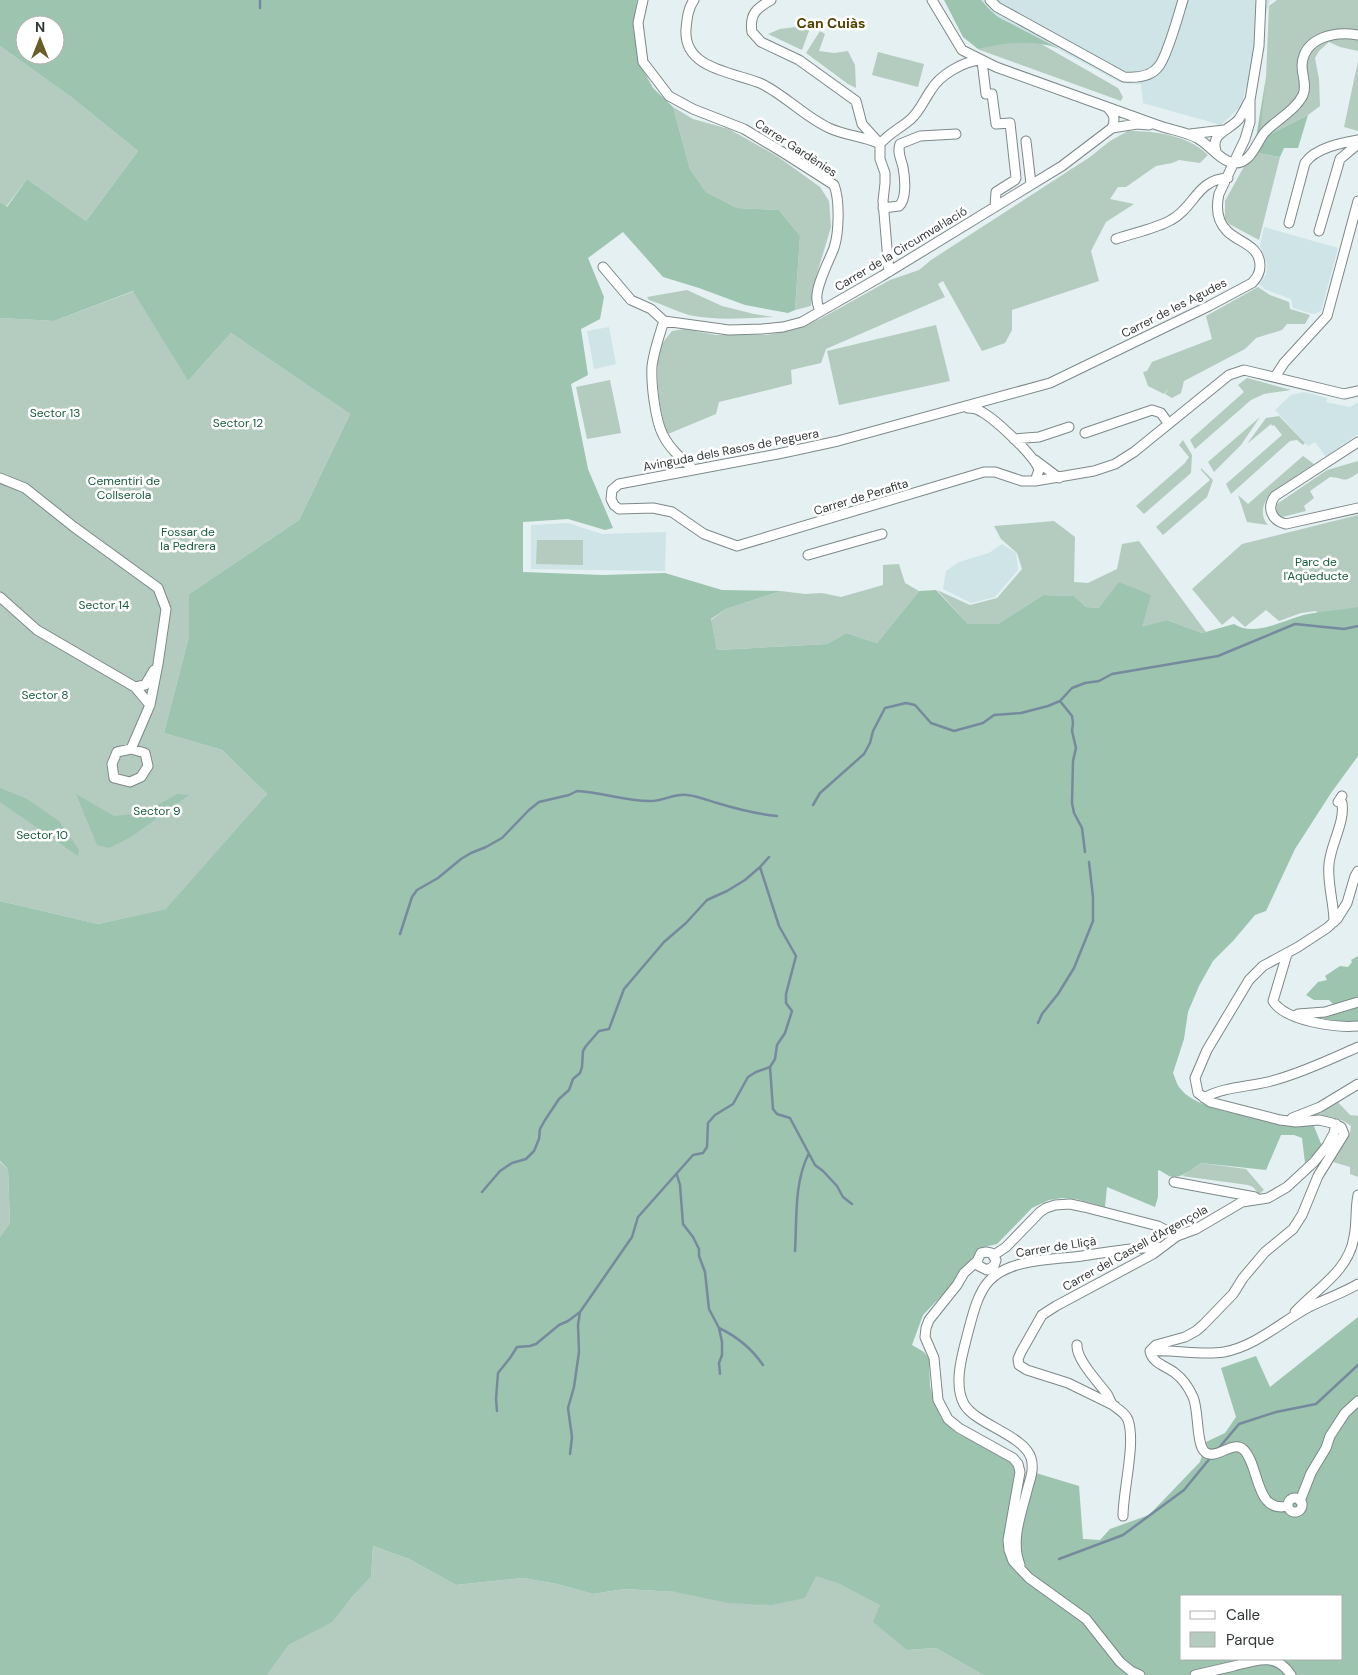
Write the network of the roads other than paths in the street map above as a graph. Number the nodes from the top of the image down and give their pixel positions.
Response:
1 (643, 0) edge
2 (694, 0) edge
3 (772, 0) edge
4 (932, 0) edge
5 (990, 0) edge
6 (1183, 0) edge
7 (1261, 0) edge
8 (1358, 35) edge
9 (981, 60) junction
10 (1250, 100) junction
11 (1106, 106) junction
12 (1156, 125) junction
13 (1112, 128) junction
14 (1224, 130) junction
15 (956, 134) dead end
16 (1189, 134) junction
17 (1358, 140) edge
18 (1026, 141) dead end
19 (880, 144) junction
20 (1358, 144) edge
21 (1216, 152) junction
22 (1234, 163) junction
23 (1228, 178) junction
24 (1031, 184) junction
25 (1358, 201) edge
26 (994, 207) junction
27 (883, 208) junction
28 (1289, 223) dead end
29 (1319, 231) dead end
30 (1116, 239) dead end
31 (603, 267) dead end
32 (889, 272) junction
33 (820, 312) junction
34 (664, 321) junction
35 (1275, 377) junction
36 (1358, 390) edge
37 (987, 401) junction
38 (960, 407) junction
39 (990, 417) junction
40 (1168, 423) junction
41 (1069, 427) dead end
42 (1085, 433) dead end
43 (1014, 439) junction
44 (1358, 442) edge
45 (1034, 460) junction
46 (694, 470) junction
47 (0, 478) edge
48 (1059, 478) junction
49 (1035, 481) junction
50 (1358, 508) edge
51 (698, 530) joint
52 (882, 534) dead end
53 (808, 556) dead end
54 (0, 597) edge
55 (158, 664) junction
56 (134, 687) junction
57 (150, 705) junction
58 (131, 749) junction
59 (1342, 796) dead end
60 (1358, 870) edge
61 (1334, 922) junction
62 (1287, 954) junction
63 (1358, 1002) edge
64 (1292, 1015) junction
65 (1358, 1026) edge
66 (1358, 1047) edge
67 (1358, 1084) edge
68 (1204, 1098) junction
69 (1280, 1120) junction
70 (1336, 1124) junction
71 (1174, 1182) dead end
72 (1358, 1194) edge
73 (1268, 1198) junction
74 (1177, 1236) junction
75 (1161, 1247) junction
76 (994, 1255) junction
77 (982, 1266) junction
78 (989, 1280) junction
79 (1358, 1284) edge
80 (1290, 1318) junction
81 (1077, 1345) dead end
82 (1150, 1351) junction
83 (1358, 1401) edge
84 (1115, 1406) junction
85 (1123, 1516) dead end
86 (1021, 1568) junction
87 (1258, 1660) edge
88 (1267, 1660) edge
89 (1140, 1675) edge
90 (1195, 1675) edge
91 (1291, 1675) edge

1 - 33 street, Carrer Gardènies
2 - 19 street
3 - 19 street
4 - 9 street
5 - 6 street
7 - 10 street, Carrer de les Agudes
8 - 22 street
9 - 11 street
9 - 19 street
9 - 26 street
10 - 14 street, Carrer de les Agudes
10 - 22 street, Carrer de les Agudes
11 - 12 street
11 - 13 street
12 - 13 street
12 - 16 street
13 - 24 street, Carrer de la Circumval·lació
14 - 16 street
14 - 21 street, Carrer de les Agudes
15 - 27 street
16 - 21 street
17 - 28 street
18 - 24 street
19 - 27 street
20 - 29 street
21 - 22 street
22 - 23 street, Carrer de les Agudes
23 - 30 street
23 - 37 street, Carrer de les Agudes
24 - 26 street, Carrer de la Circumval·lació
25 - 35 street
26 - 32 street, Carrer de la Circumval·lació
27 - 32 street
31 - 34 street
32 - 33 street, Carrer de la Circumval·lació
33 - 34 street, Carrer de la Circumval·lació
34 - 46 street
35 - 36 street
35 - 40 street
37 - 38 street, Avinguda dels Rasos de Peguera
37 - 39 street
38 - 39 street
38 - 46 street, Avinguda dels Rasos de Peguera
39 - 43 street
40 - 42 street
40 - 48 street
41 - 43 street
43 - 45 street
44 - 50 street
45 - 48 street
45 - 49 street
46 - 51 street, Avinguda dels Rasos de Peguera
47 - 55 street
48 - 49 street
49 - 51 street, Carrer de Perafita
52 - 53 street
54 - 56 street
55 - 56 street
55 - 57 street
56 - 57 street
57 - 58 street
58 - 58 street
59 - 61 street
60 - 61 street
61 - 62 street
62 - 64 street
62 - 68 street
63 - 64 street
64 - 65 street
66 - 68 street
67 - 69 street
68 - 69 street
69 - 70 street
70 - 73 street, Carrer del Castell d'Argençola
70 - 82 street
71 - 73 street
72 - 80 street
73 - 74 street, Carrer del Castell d'Argençola
74 - 75 street, Carrer del Castell d'Argençola
74 - 76 street
75 - 78 street, Carrer de Lliçà
75 - 84 street, Carrer del Castell d'Argençola
76 - 77 street
76 - 77 street
77 - 78 street
77 - 86 street
78 - 86 street
79 - 80 street
80 - 82 street
81 - 84 street
82 - 83 street
84 - 85 street
86 - 89 street
87 - 90 street
88 - 91 street

